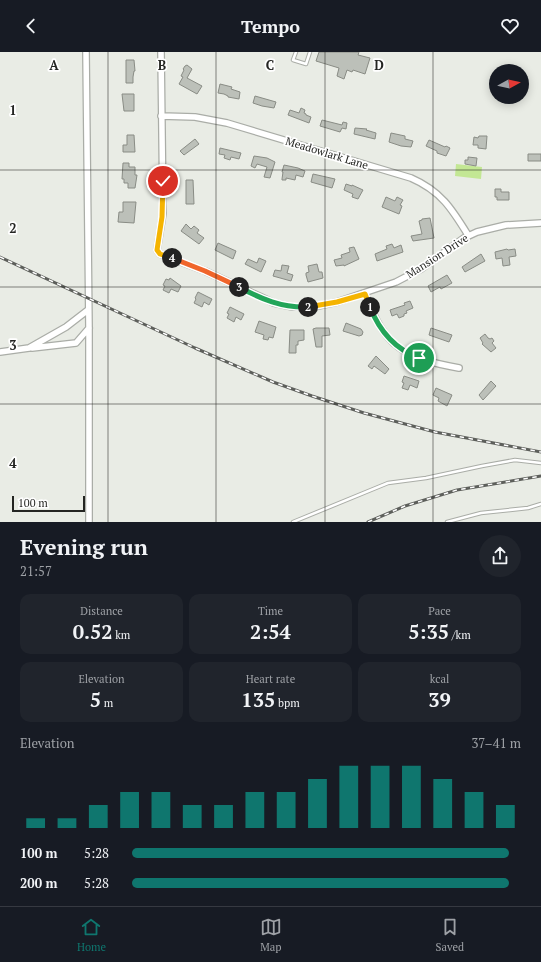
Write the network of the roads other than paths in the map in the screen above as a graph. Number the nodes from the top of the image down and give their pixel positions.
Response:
1 (86, 52) edge
2 (161, 52) edge
3 (296, 52) edge
4 (310, 52) edge
5 (162, 116) junction
6 (541, 223) edge
7 (468, 235) junction
8 (365, 294) junction
9 (88, 310) junction
10 (89, 328) junction
11 (29, 348) junction
12 (0, 352) edge
13 (459, 368) dead end
14 (541, 463) edge
15 (541, 504) edge
16 (89, 522) edge
17 (293, 522) edge
18 (447, 522) edge

1 - 9 street
2 - 5 street
3 - 4 lane
5 - 7 street, Meadowlark Lane
5 - 8 street, Mansion Drive
6 - 7 street, Mansion Drive
7 - 8 street, Mansion Drive
8 - 13 street
9 - 10 street
9 - 11 street
10 - 11 street
10 - 16 street
11 - 12 street
14 - 17 lane
15 - 18 lane

